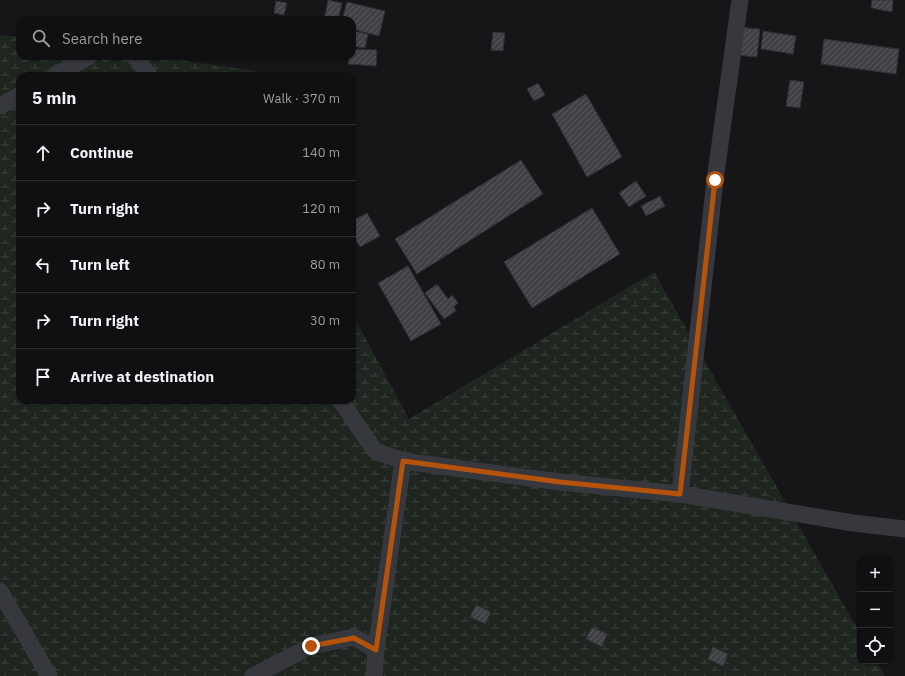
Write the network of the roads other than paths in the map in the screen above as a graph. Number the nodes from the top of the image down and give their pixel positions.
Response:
1 (740, 0) edge
2 (83, 60) edge
3 (137, 60) edge
4 (61, 72) edge
5 (147, 72) edge
6 (16, 97) edge
7 (0, 106) edge
8 (343, 404) edge
9 (403, 461) junction
10 (680, 494) junction
11 (905, 529) edge
12 (0, 591) edge
13 (376, 650) junction
14 (49, 676) edge
15 (253, 676) edge
16 (374, 676) edge

1 - 10 lane
2 - 4 lane
3 - 5 lane
6 - 7 lane
8 - 9 lane
9 - 10 lane
9 - 13 lane
10 - 11 lane
12 - 14 lane
13 - 15 lane
13 - 16 lane

